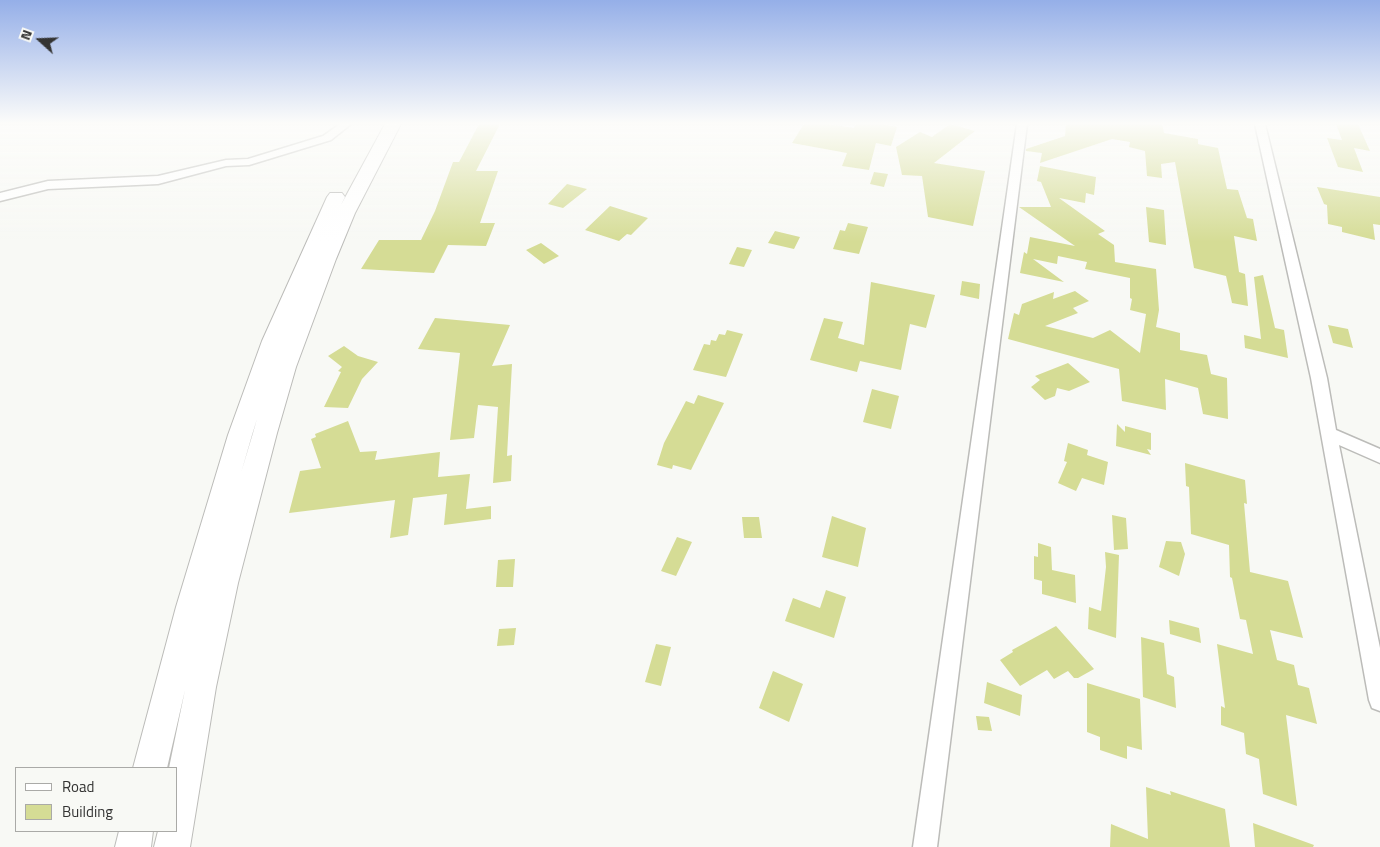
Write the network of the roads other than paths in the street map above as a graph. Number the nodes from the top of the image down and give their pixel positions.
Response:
1 (224, 164) edge
2 (354, 164) edge
3 (372, 164) edge
4 (1016, 164) edge
5 (1269, 164) edge
6 (0, 197) edge
7 (284, 341) junction
8 (1328, 434) junction
9 (1380, 456) edge
10 (1380, 700) edge
11 (150, 767) edge
12 (178, 812) edge
13 (136, 832) edge
14 (175, 832) edge
15 (133, 847) edge
16 (172, 847) edge
17 (925, 847) edge

1 - 6 street
2 - 7 highway
3 - 7 highway
4 - 17 street
5 - 8 street
7 - 11 highway
7 - 12 highway
8 - 9 street
8 - 10 street
13 - 15 highway
14 - 16 highway

